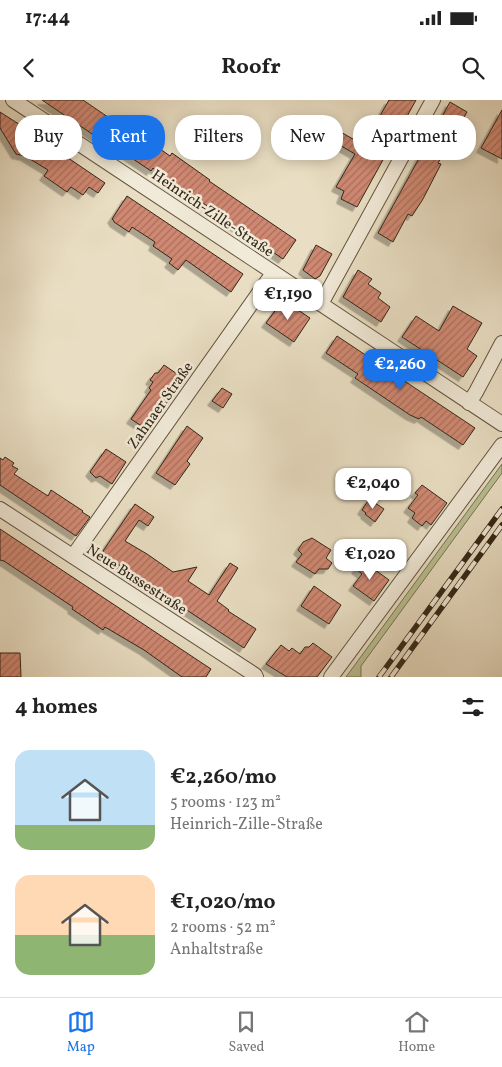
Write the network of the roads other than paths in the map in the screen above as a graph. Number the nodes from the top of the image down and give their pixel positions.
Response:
1 (13, 100) edge
2 (433, 100) edge
3 (273, 273) junction
4 (321, 304) junction
5 (502, 343) edge
6 (469, 403) junction
7 (502, 424) edge
8 (502, 446) edge
9 (0, 509) edge
10 (73, 556) junction
11 (256, 677) edge
12 (332, 677) edge

1 - 3 street, Heinrich-Zille-Straße
2 - 4 street
3 - 4 street, Heinrich-Zille-Straße
3 - 10 street, Zahnaer Straße
4 - 6 street, Heinrich-Zille-Straße
5 - 6 street
6 - 7 street, Heinrich-Zille-Straße
8 - 12 street
9 - 10 street, Neue Bussestraße
10 - 11 street, Neue Bussestraße

